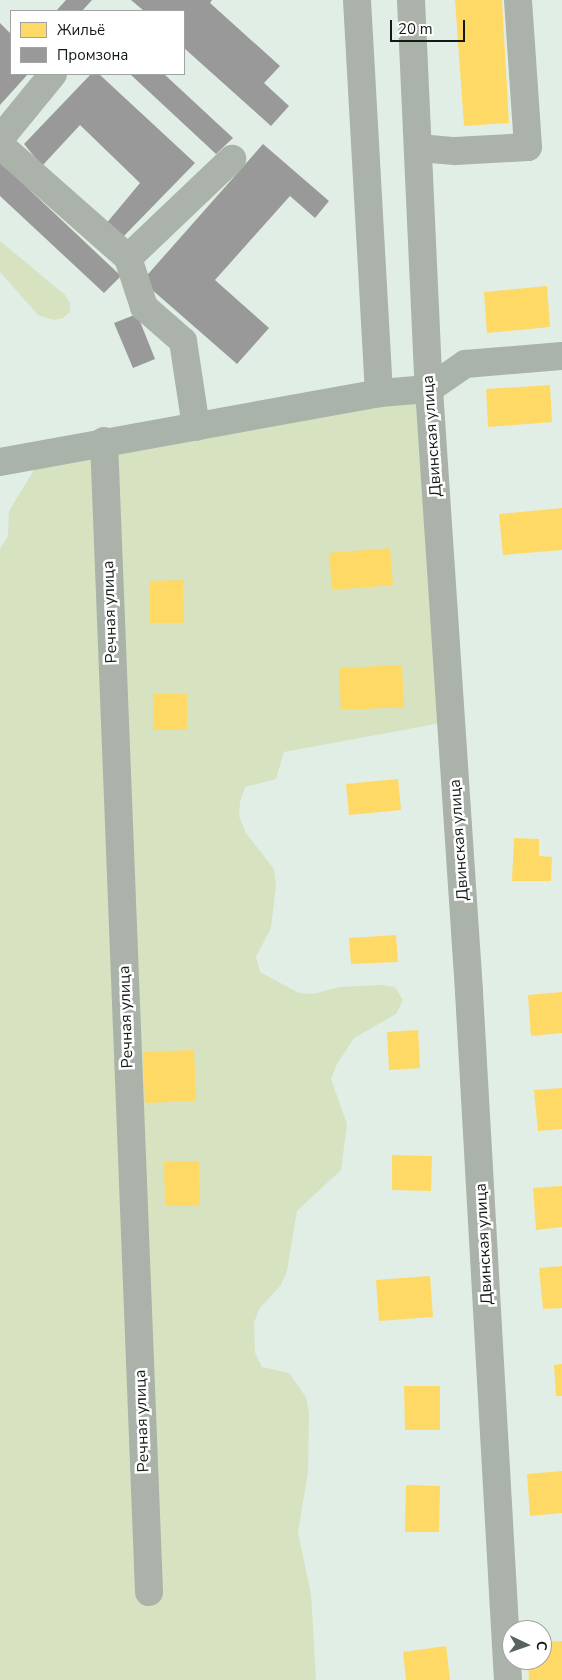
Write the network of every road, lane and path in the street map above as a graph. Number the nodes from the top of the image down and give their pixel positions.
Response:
1 (357, 0) edge
2 (411, 0) edge
3 (518, 0) edge
4 (52, 75) edge
5 (0, 139) edge
6 (0, 145) edge
7 (419, 148) junction
8 (232, 159) dead end
9 (128, 258) junction
10 (562, 356) edge
11 (429, 389) junction
12 (379, 393) junction
13 (196, 427) junction
14 (104, 441) junction
15 (0, 462) edge
16 (149, 1592) dead end
17 (508, 1680) edge

1 - 12 street
2 - 7 street, Двинская улица
3 - 7 street
4 - 5 street
6 - 9 street
7 - 11 street, Двинская улица
8 - 9 street
9 - 13 street
10 - 11 main road
11 - 12 main road
11 - 17 street, Двинская улица
12 - 13 main road
13 - 14 main road
14 - 15 main road
14 - 16 street, Речная улица

